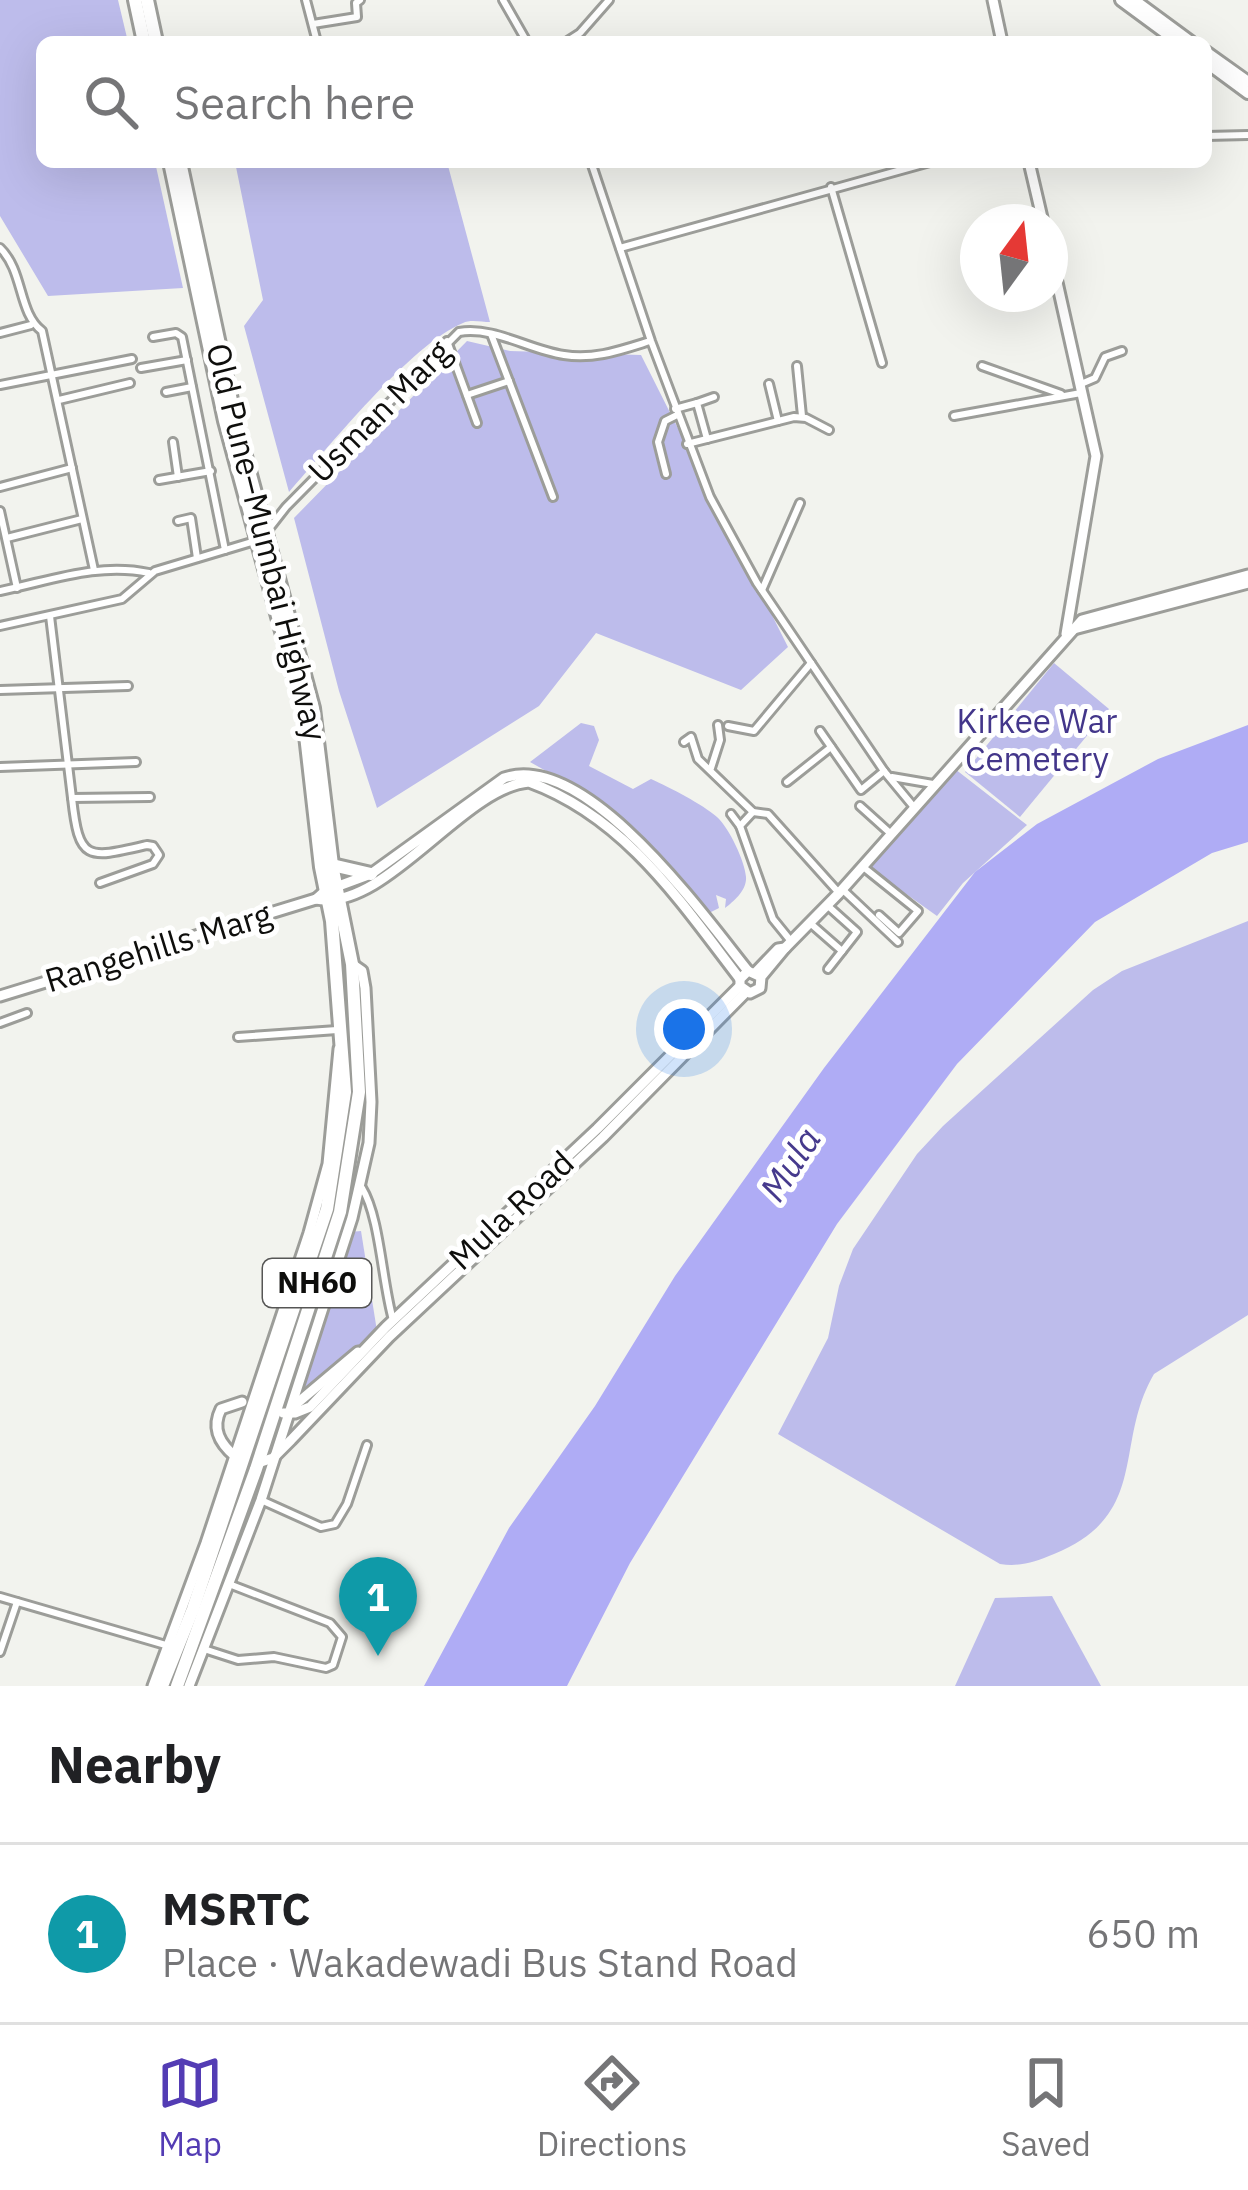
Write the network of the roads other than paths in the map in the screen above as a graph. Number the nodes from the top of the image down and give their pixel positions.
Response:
1 (135, 0) edge
2 (147, 0) edge
3 (306, 0) edge
4 (359, 0) edge
5 (503, 0) edge
6 (609, 0) edge
7 (992, 0) edge
8 (1121, 0) edge
9 (1134, 0) edge
10 (313, 25) junction
11 (143, 36) edge
12 (155, 36) edge
13 (316, 36) edge
14 (524, 36) edge
15 (572, 36) edge
16 (1001, 36) edge
17 (1170, 36) edge
18 (1183, 36) edge
19 (1212, 56) edge
20 (1212, 66) edge
21 (1248, 82) edge
22 (1248, 93) edge
23 (1248, 135) edge
24 (1212, 136) edge
25 (171, 168) edge
26 (181, 168) edge
27 (593, 168) edge
28 (907, 168) edge
29 (1030, 168) edge
30 (831, 188) junction
31 (1039, 204) edge
32 (0, 248) edge
33 (620, 248) junction
34 (1064, 312) edge
35 (32, 324) junction
36 (0, 333) edge
37 (490, 334) junction
38 (153, 337) dead end
39 (447, 340) junction
40 (651, 341) junction
41 (1122, 350) dead end
42 (132, 358) dead end
43 (187, 360) junction
44 (882, 363) dead end
45 (796, 366) dead end
46 (982, 366) dead end
47 (140, 368) dead end
48 (52, 376) junction
49 (508, 381) junction
50 (130, 383) dead end
51 (769, 384) dead end
52 (0, 385) edge
53 (194, 387) junction
54 (1082, 388) junction
55 (166, 392) dead end
56 (467, 395) junction
57 (1065, 395) junction
58 (714, 398) dead end
59 (59, 400) junction
60 (697, 403) junction
61 (676, 412) junction
62 (801, 416) junction
63 (954, 416) dead end
64 (778, 421) junction
65 (477, 423) dead end
66 (829, 430) dead end
67 (707, 439) junction
68 (173, 442) dead end
69 (687, 444) junction
70 (72, 469) junction
71 (211, 471) junction
72 (666, 474) dead end
73 (178, 477) junction
74 (159, 481) dead end
75 (0, 487) edge
76 (553, 496) dead end
77 (800, 502) dead end
78 (0, 511) edge
79 (82, 519) junction
80 (178, 521) dead end
81 (262, 537) junction
82 (7, 538) junction
83 (225, 550) junction
84 (197, 558) junction
85 (94, 570) junction
86 (152, 573) junction
87 (1248, 579) edge
88 (17, 588) junction
89 (762, 590) junction
90 (0, 591) edge
91 (50, 616) junction
92 (0, 626) edge
93 (1070, 632) junction
94 (812, 663) junction
95 (128, 686) dead end
96 (57, 688) junction
97 (0, 691) edge
98 (718, 725) dead end
99 (728, 726) dead end
100 (820, 731) dead end
101 (684, 742) dead end
102 (831, 747) junction
103 (136, 762) dead end
104 (67, 766) junction
105 (0, 767) edge
106 (712, 768) junction
107 (886, 774) junction
108 (788, 782) dead end
109 (933, 784) junction
110 (150, 796) dead end
111 (73, 798) junction
112 (860, 806) dead end
113 (913, 806) junction
114 (753, 812) junction
115 (731, 814) dead end
116 (740, 826) junction
117 (890, 833) junction
118 (332, 866) junction
119 (862, 866) junction
120 (371, 874) junction
121 (100, 883) dead end
122 (840, 891) junction
123 (329, 895) junction
124 (827, 905) junction
125 (879, 915) dead end
126 (810, 923) junction
127 (898, 943) dead end
128 (788, 945) junction
129 (842, 950) junction
130 (352, 964) junction
131 (828, 969) dead end
132 (748, 980) junction
133 (0, 995) edge
134 (27, 1013) dead end
135 (0, 1023) edge
136 (341, 1035) junction
137 (238, 1037) dead end
138 (360, 1185) junction
139 (394, 1327) junction
140 (242, 1402) dead end
141 (285, 1410) junction
142 (367, 1445) dead end
143 (238, 1457) junction
144 (266, 1460) junction
145 (261, 1499) junction
146 (229, 1584) junction
147 (0, 1597) edge
148 (17, 1602) junction
149 (170, 1646) junction
150 (204, 1649) junction
151 (0, 1652) edge
152 (158, 1686) edge
153 (177, 1686) edge
154 (189, 1686) edge

1 - 11 highway
2 - 12 highway
3 - 10 street
4 - 10 street
5 - 14 street
6 - 15 street
7 - 16 street
8 - 17 main road
9 - 18 main road
10 - 13 street
19 - 21 main road
20 - 22 main road
23 - 24 street
25 - 81 highway, Old Pune–Mumbai Highway / NH60
26 - 81 highway, Old Pune–Mumbai Highway / NH60
27 - 33 street
28 - 30 street
29 - 31 street
30 - 33 street
30 - 44 street
32 - 35 street
33 - 40 street
34 - 54 street
35 - 36 street
35 - 48 street
37 - 39 street, Usman Marg
37 - 40 street, Usman Marg
37 - 49 street
38 - 43 street
39 - 56 street
39 - 81 street, Usman Marg
40 - 61 street
41 - 54 street
42 - 48 street
43 - 47 street
43 - 53 street
45 - 62 street
46 - 57 street
48 - 52 street
48 - 59 street
49 - 56 street
49 - 76 street
50 - 59 street
51 - 64 street
53 - 55 street
53 - 71 street
54 - 57 street
54 - 93 street
56 - 65 street
57 - 63 street
58 - 60 street
59 - 70 street
60 - 61 street
60 - 67 street
61 - 69 street
61 - 72 street
62 - 64 street
62 - 66 street
64 - 67 street
67 - 69 street
68 - 73 street
69 - 89 street
70 - 75 street
70 - 79 street
71 - 73 street
71 - 83 street
73 - 74 street
77 - 89 street
78 - 82 street
79 - 82 street
79 - 85 street
80 - 84 street
81 - 83 street
81 - 118 highway, Old Pune–Mumbai Highway / NH60
81 - 123 highway, Old Pune–Mumbai Highway / NH60
82 - 88 street
83 - 84 street
84 - 86 street
85 - 86 street
85 - 88 street
86 - 91 street
87 - 93 street
88 - 90 street
89 - 94 street
91 - 92 street
91 - 96 street
93 - 109 street, Mula Road
94 - 99 street
94 - 107 street
95 - 96 street
96 - 97 street
96 - 104 street
98 - 106 street
100 - 102 street
101 - 106 street
102 - 107 street
102 - 108 street
103 - 104 street
104 - 105 street
104 - 111 street
106 - 114 street
107 - 109 street
107 - 113 street
109 - 113 street, Mula Road
110 - 111 street
111 - 121 street
112 - 117 street
113 - 117 street, Mula Road
114 - 116 street
114 - 122 street
115 - 116 street
116 - 128 street
117 - 119 street, Mula Road
118 - 120 highway
118 - 123 highway, Old Pune–Mumbai Highway / NH60
119 - 122 street, Mula Road
119 - 125 street
120 - 123 street
120 - 132 street
122 - 124 street, Mula Road
122 - 127 street
123 - 130 highway, Old Pune–Mumbai Highway / NH60
123 - 132 street
123 - 133 street, Rangehills Marg
123 - 136 highway, Old Pune–Mumbai Highway / NH60
124 - 126 street, Mula Road
124 - 129 street
126 - 128 street, Mula Road
126 - 129 street
128 - 132 street, Mula Road
129 - 131 street
130 - 138 street
130 - 141 highway, Old Pune–Mumbai Highway / NH60
132 - 139 street, Mula Road
134 - 135 street
136 - 137 street
136 - 143 highway, Old Pune–Mumbai Highway / NH60
138 - 139 street
138 - 141 street
139 - 141 street, Mula Road
139 - 144 street
140 - 143 street
141 - 144 highway, Old Pune–Mumbai Highway / NH60
142 - 145 street
143 - 149 street
143 - 152 highway, Old Pune–Mumbai Highway / NH60
144 - 145 street
144 - 153 highway, Old Pune–Mumbai Highway / NH60
145 - 146 street
146 - 150 street
146 - 150 street
147 - 148 street
148 - 149 street
148 - 151 street
149 - 152 street
150 - 154 street

